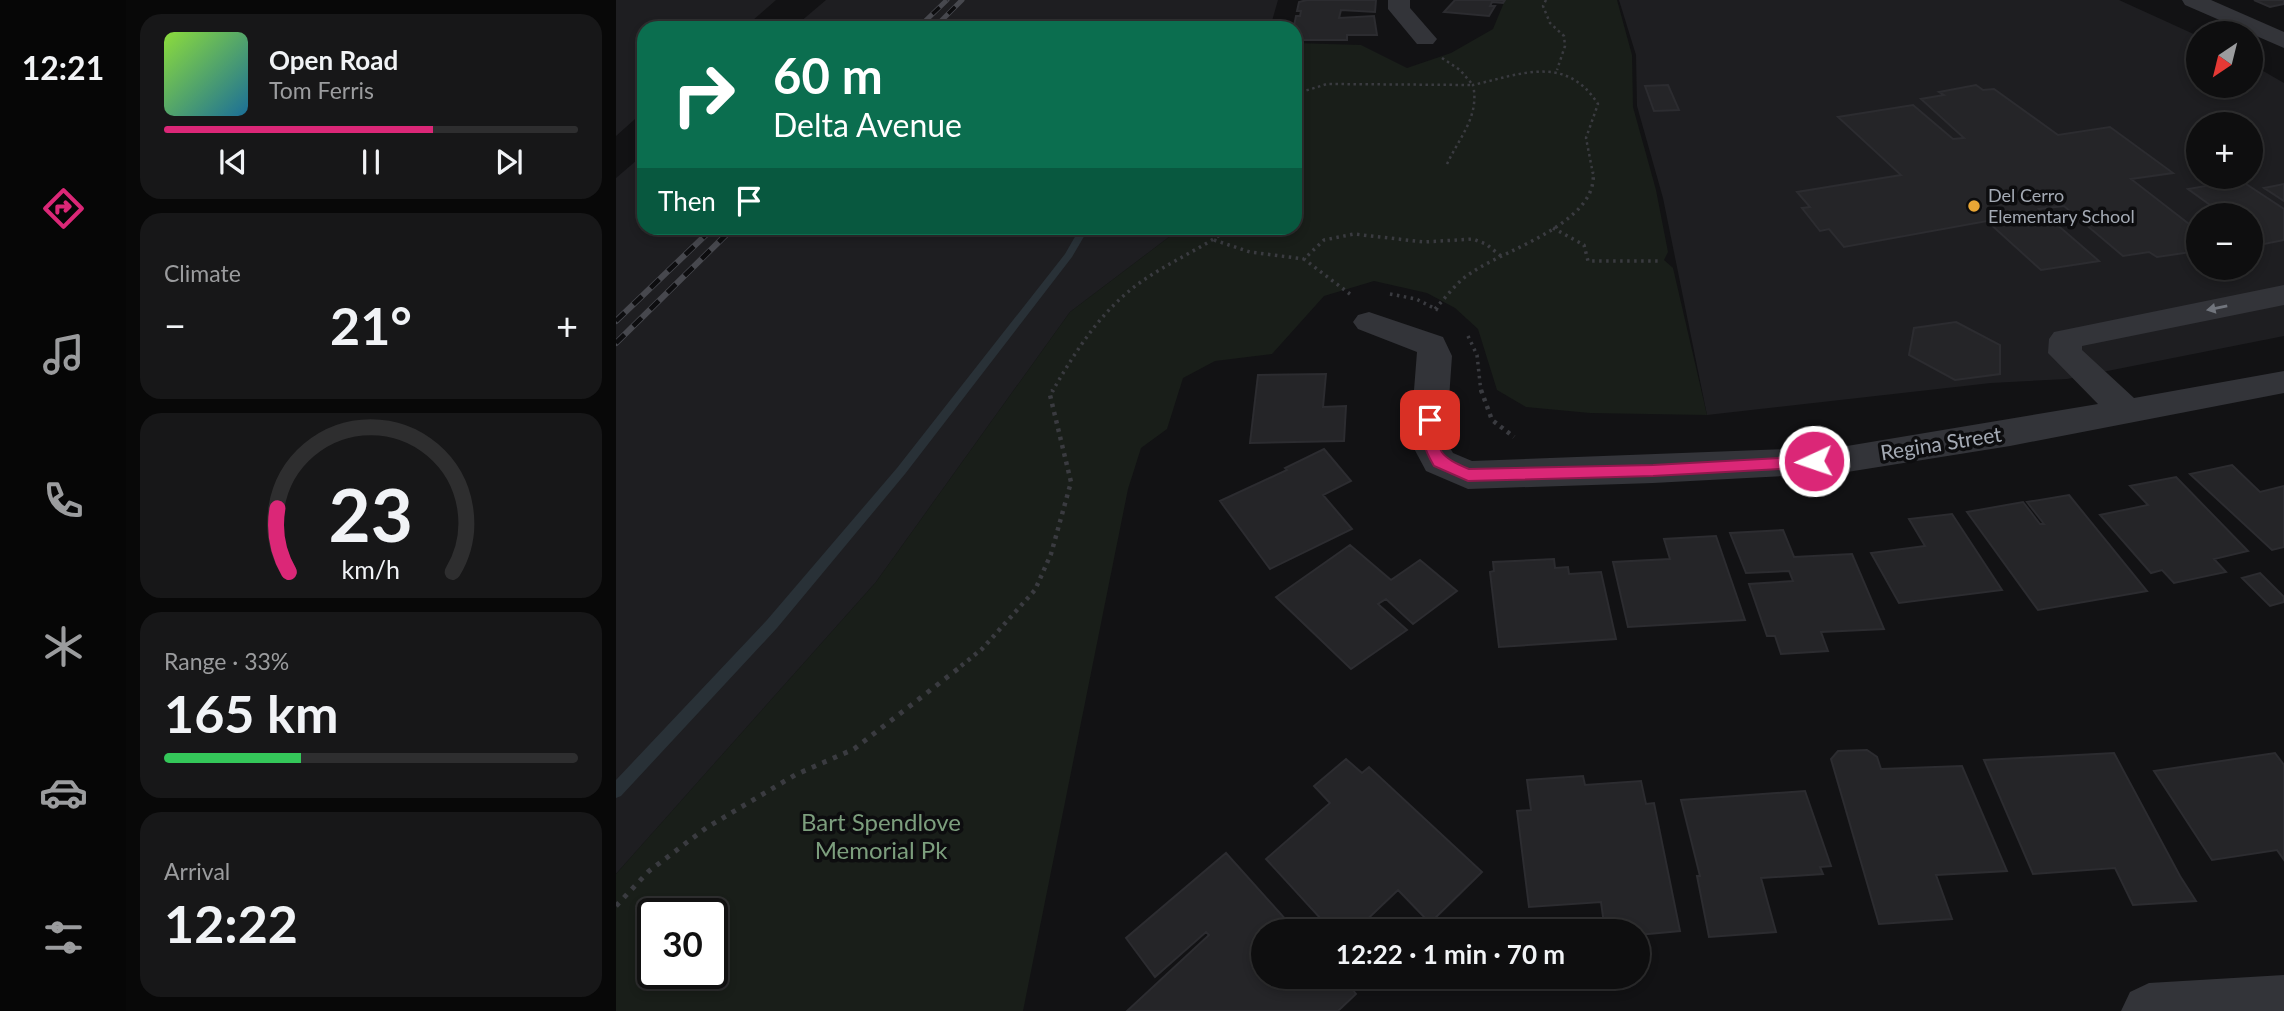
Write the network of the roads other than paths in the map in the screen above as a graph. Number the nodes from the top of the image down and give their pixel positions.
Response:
1 (1399, 0) edge
2 (2193, 0) edge
3 (1425, 39) road end
4 (2284, 41) edge
5 (2284, 295) edge
6 (1369, 322) dead end
7 (2284, 382) edge
8 (2127, 412) junction
9 (2284, 1002) edge
10 (2149, 1011) edge

1 - 3 street
2 - 4 street
5 -> 8 street
6 - 8 street, Regina Street
7 - 8 street, Regina Street
9 - 10 street

